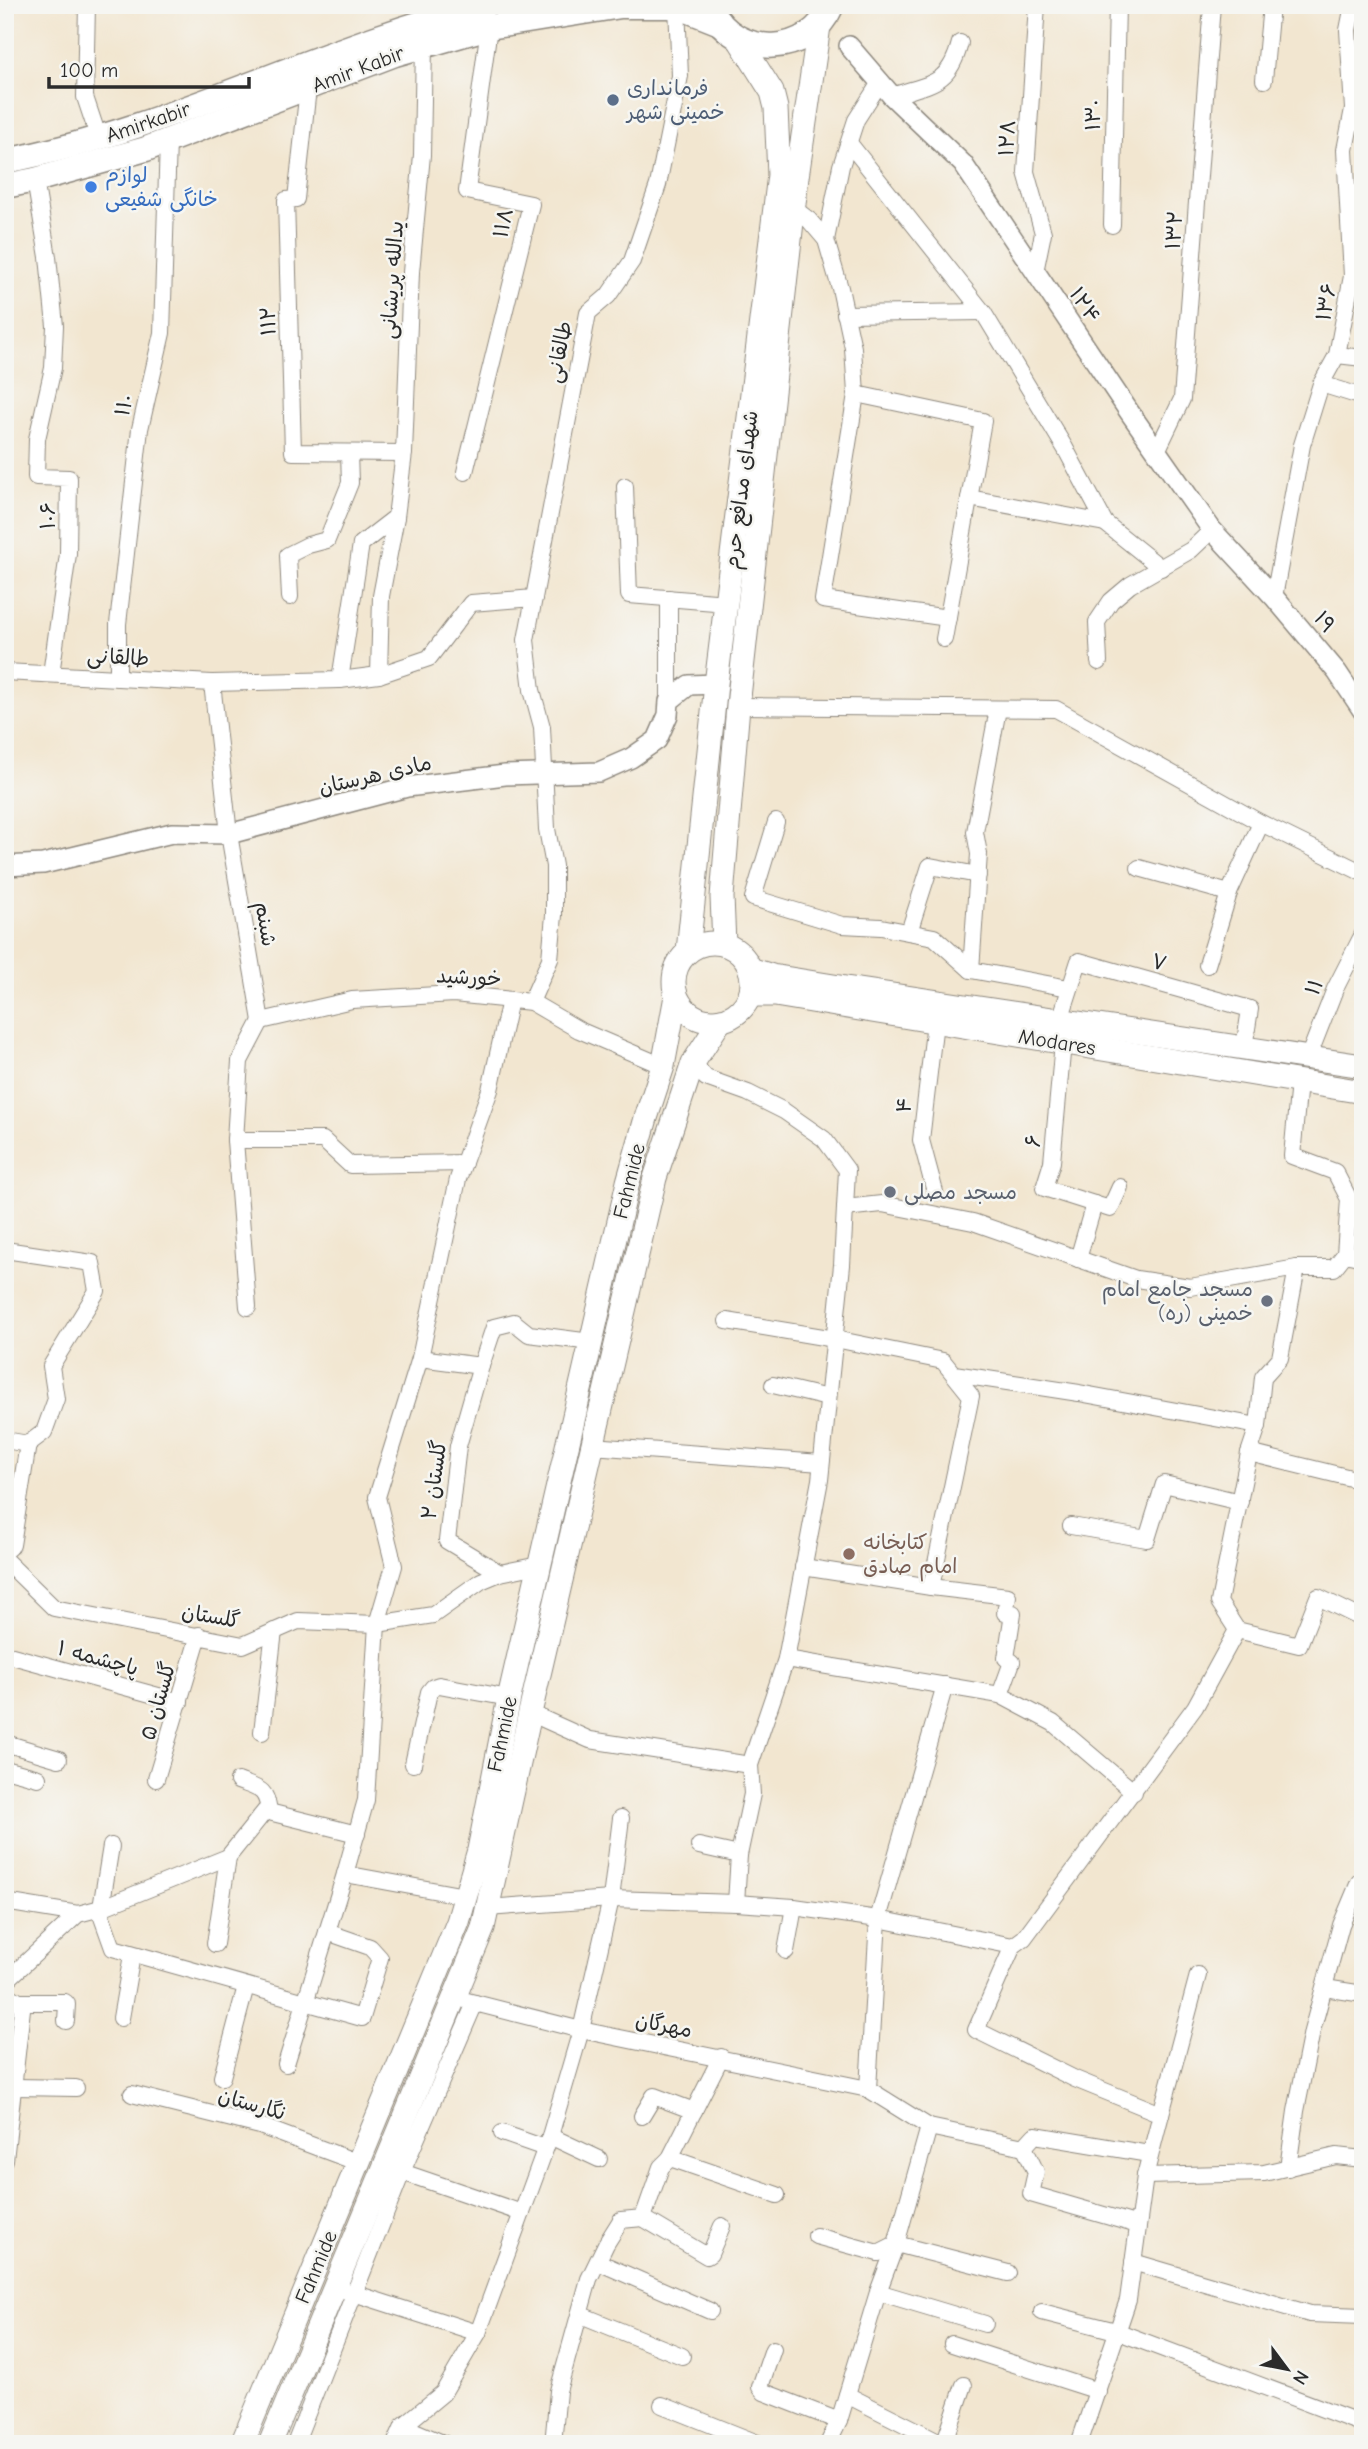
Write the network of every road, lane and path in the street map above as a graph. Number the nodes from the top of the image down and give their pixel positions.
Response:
1 (87, 5) edge
2 (1038, 5) edge
3 (1117, 5) edge
4 (1212, 5) edge
5 (1271, 5) edge
6 (1353, 5) edge
7 (677, 6) edge
8 (488, 16) edge
9 (825, 16) edge
10 (722, 22) edge
11 (960, 43) dead end
12 (424, 44) junction
13 (849, 46) dead end
14 (1264, 80) dead end
15 (292, 86) junction
16 (887, 88) junction
17 (99, 139) junction
18 (168, 141) junction
19 (849, 144) junction
20 (5, 161) edge
21 (788, 176) junction
22 (35, 180) junction
23 (5, 186) edge
24 (793, 208) junction
25 (1356, 209) edge
26 (1112, 225) dead end
27 (826, 240) junction
28 (1357, 247) edge
29 (1035, 272) junction
30 (984, 312) junction
31 (845, 314) junction
32 (1338, 355) junction
33 (1363, 358) edge
34 (1321, 384) junction
35 (856, 394) junction
36 (1363, 397) edge
37 (1157, 452) junction
38 (349, 453) junction
39 (404, 453) junction
40 (465, 472) dead end
41 (625, 486) dead end
42 (969, 498) junction
43 (396, 517) junction
44 (1105, 523) junction
45 (1212, 530) junction
46 (1161, 568) junction
47 (290, 597) dead end
48 (1275, 597) junction
49 (534, 598) junction
50 (669, 598) junction
51 (727, 603) junction
52 (948, 618) junction
53 (944, 639) dead end
54 (1100, 662) dead end
55 (5, 671) edge
56 (51, 674) junction
57 (379, 675) junction
58 (118, 678) junction
59 (340, 680) junction
60 (212, 683) junction
61 (716, 684) junction
62 (669, 701) junction
63 (738, 706) junction
64 (998, 709) junction
65 (1363, 711) edge
66 (543, 774) junction
67 (776, 822) dead end
68 (1261, 823) junction
69 (229, 834) junction
70 (5, 866) edge
71 (1139, 868) dead end
72 (1363, 873) edge
73 (978, 875) junction
74 (1229, 893) junction
75 (909, 932) junction
76 (1363, 934) edge
77 (724, 944) junction
78 (688, 951) junction
79 (1207, 965) dead end
80 (750, 969) junction
81 (971, 970) junction
82 (1069, 988) junction
83 (750, 995) junction
84 (676, 996) junction
85 (510, 1000) junction
86 (531, 1002) junction
87 (721, 1020) junction
88 (1060, 1020) junction
89 (261, 1021) junction
90 (936, 1022) junction
91 (1063, 1043) junction
92 (1244, 1048) junction
93 (1308, 1058) junction
94 (693, 1063) junction
95 (663, 1066) junction
96 (1363, 1066) edge
97 (1299, 1082) junction
98 (1363, 1092) edge
99 (235, 1140) junction
100 (464, 1163) junction
101 (1120, 1187) dead end
102 (935, 1192) dead end
103 (1094, 1204) junction
104 (845, 1208) junction
105 (617, 1231) junction
106 (641, 1238) junction
107 (5, 1250) edge
108 (1345, 1254) junction
109 (1363, 1258) edge
110 (1077, 1259) junction
111 (609, 1266) junction
112 (1297, 1268) junction
113 (633, 1271) junction
114 (248, 1307) dead end
115 (727, 1321) dead end
116 (835, 1339) junction
117 (591, 1342) junction
118 (420, 1358) junction
119 (481, 1366) junction
120 (954, 1374) junction
121 (773, 1385) dead end
122 (828, 1398) junction
123 (1258, 1426) junction
124 (5, 1440) edge
125 (28, 1444) junction
126 (592, 1446) junction
127 (1249, 1453) junction
128 (821, 1463) junction
129 (1363, 1481) edge
130 (1240, 1502) junction
131 (1070, 1526) dead end
132 (5, 1551) edge
133 (5, 1560) edge
134 (539, 1565) junction
135 (803, 1567) junction
136 (500, 1573) junction
137 (930, 1587) junction
138 (1363, 1619) edge
139 (377, 1624) junction
140 (1237, 1630) junction
141 (274, 1631) junction
142 (199, 1635) junction
143 (5, 1654) edge
144 (786, 1659) junction
145 (945, 1685) junction
146 (1000, 1695) junction
147 (509, 1698) junction
148 (180, 1702) junction
149 (530, 1713) junction
150 (262, 1732) dead end
151 (5, 1743) edge
152 (59, 1759) dead end
153 (413, 1764) dead end
154 (750, 1765) junction
155 (5, 1769) edge
156 (38, 1778) dead end
157 (156, 1779) dead end
158 (238, 1781) dead end
159 (1134, 1792) junction
160 (269, 1811) junction
161 (621, 1818) dead end
162 (357, 1834) junction
163 (111, 1846) dead end
164 (699, 1846) dead end
165 (739, 1855) junction
166 (228, 1857) junction
167 (345, 1874) junction
168 (1363, 1883) edge
169 (465, 1896) junction
170 (611, 1899) junction
171 (5, 1902) edge
172 (736, 1903) junction
173 (100, 1908) junction
174 (487, 1908) junction
175 (794, 1908) junction
176 (78, 1914) junction
177 (878, 1919) junction
178 (327, 1932) junction
179 (215, 1944) dead end
180 (1013, 1946) junction
181 (786, 1951) dead end
182 (132, 1955) junction
183 (1198, 1975) dead end
184 (5, 1982) edge
185 (246, 1986) junction
186 (1325, 1988) junction
187 (1363, 1994) edge
188 (12, 1998) edge
189 (464, 2001) junction
190 (306, 2003) junction
191 (121, 2018) dead end
192 (66, 2021) dead end
193 (581, 2030) junction
194 (721, 2057) junction
195 (285, 2064) dead end
196 (222, 2077) dead end
197 (391, 2085) junction
198 (14, 2087) junction
199 (76, 2088) dead end
200 (868, 2089) junction
201 (414, 2093) junction
202 (132, 2094) dead end
203 (694, 2111) junction
204 (1161, 2114) junction
205 (642, 2116) dead end
206 (377, 2119) junction
207 (400, 2127) junction
208 (929, 2127) junction
209 (502, 2133) dead end
210 (547, 2142) junction
211 (1024, 2147) junction
212 (1149, 2154) junction
213 (670, 2158) junction
214 (599, 2159) dead end
215 (1363, 2159) edge
216 (5, 2160) edge
217 (359, 2163) junction
218 (1288, 2168) junction
219 (402, 2172) junction
220 (1145, 2176) junction
221 (777, 2195) dead end
222 (522, 2213) junction
223 (643, 2218) junction
224 (1138, 2225) junction
225 (722, 2226) dead end
226 (816, 2236) dead end
227 (896, 2244) junction
228 (598, 2262) junction
229 (1133, 2262) junction
230 (1008, 2273) dead end
231 (345, 2290) junction
232 (878, 2292) junction
233 (710, 2311) dead end
234 (1042, 2312) dead end
235 (581, 2315) junction
236 (1363, 2316) edge
237 (985, 2323) dead end
238 (1116, 2331) junction
239 (478, 2333) junction
240 (952, 2344) dead end
241 (772, 2349) dead end
242 (682, 2356) dead end
243 (964, 2385) dead end
244 (1098, 2390) junction
245 (847, 2395) junction
246 (662, 2405) dead end
247 (839, 2421) junction
248 (1363, 2424) edge
249 (403, 2426) junction
250 (242, 2444) edge
251 (270, 2444) edge
252 (295, 2444) edge
253 (396, 2444) edge
254 (445, 2444) edge
255 (553, 2444) edge
256 (760, 2444) edge
257 (828, 2444) edge
258 (944, 2444) edge
259 (1079, 2444) edge

1 - 17 street
2 - 29 street, ۱۲۸
3 - 26 street, ۱۳۰
4 - 37 street, ۱۳۲
5 - 14 street
6 - 25 street, ۱۳۶
7 - 8 main road, Amir Kabir
7 - 10 main road, Amir Kabir
7 - 49 street, طالقانی
8 - 12 main road, Amir Kabir
8 - 15 main road, Amirkabir
8 - 40 street, ۱۱۸
9 - 10 main road, Amir Kabir
9 - 21 main road, شهدای مدافع حرم
10 - 21 main road, شهدای مدافع حرم
11 - 16 street
12 - 15 main road, Amir Kabir
12 - 39 street, یدالله پریشانی
13 - 16 street, ۱۲۴
15 - 17 main road, Amirkabir
15 - 18 main road, Amir Kabir
15 - 38 street, ۱۱۲
16 - 19 street
16 - 29 street, ۱۲۴
17 - 20 main road, Amirkabir
18 - 22 main road, Amir Kabir
18 - 58 street, ۱۱۰
19 - 27 street
19 - 30 street
21 - 24 main road, شهدای مدافع حرم
21 - 51 main road, شهدای مدافع حرم
22 - 23 main road, Amir Kabir
22 - 56 street, ۱۰۶
24 - 27 street
24 - 63 main road, شهدای مدافع حرم
25 - 28 street, ۱۳۶
27 - 31 street
28 - 32 street, ۱۳۶
29 - 37 street, ۱۲۴
30 - 31 street
30 - 44 street
31 - 35 street
32 - 33 street
32 - 34 street, ۱۳۶
34 - 36 street
34 - 48 street, ۱۳۶
35 - 42 street
35 - 52 street
37 - 45 street, ۱۲۴
38 - 39 street, ۱۱۲
38 - 47 street
39 - 43 street, یدالله پریشانی
41 - 50 street
42 - 44 street
42 - 52 street
43 - 57 street, یدالله پریشانی
43 - 59 street
44 - 46 street
45 - 46 street
45 - 48 street, ۱۲۴
46 - 54 street
48 - 65 street, ۱۹
49 - 57 street, طالقانی
49 - 66 street, طالقانی
50 - 51 street
50 - 62 street
51 - 61 main road, شهدای مدافع حرم
52 - 53 street
55 - 56 street, طالقانی
56 - 58 street, طالقانی
57 - 59 street, طالقانی
58 - 60 street, طالقانی
59 - 60 street, طالقانی
60 - 69 street, شبنم
61 - 62 street
61 - 78 main road, شهدای مدافع حرم
62 - 66 street, مادی هرستان
63 - 64 street
63 - 77 main road, شهدای مدافع حرم
64 - 68 street
64 - 73 street
66 - 69 street, مادی هرستان
66 - 86 street, طالقانی
67 - 75 street
68 - 72 street
68 - 74 street
69 - 70 street, مادی هرستان
69 - 89 street, شبنم
71 - 74 street
73 - 75 street
73 - 81 street
74 - 79 street
75 - 81 street
76 - 93 street, ۱۱
77 - 78 main road
77 - 80 main road
78 - 84 main road
80 - 83 main road
80 - 88 main road, Modares
81 - 82 street
82 - 88 street, ۷
82 - 92 street, ۷
83 - 87 main road
83 - 90 main road, Modares
84 - 87 main road
84 - 95 main road, Fahmide
85 - 86 street, خورشید
85 - 89 street, خورشید
85 - 100 street
86 - 95 street, خورشید
87 - 94 main road, Fahmide
88 - 92 main road, Modares
89 - 99 street
90 - 91 main road, Modares
90 - 102 street, ۴
91 - 97 main road, Modares
91 - 103 street, ۶
92 - 93 main road, Modares
93 - 96 main road, Modares
94 - 104 street
94 - 106 main road, Fahmide
95 - 105 main road, Fahmide
97 - 98 main road, Modares
97 - 108 street
99 - 100 street
99 - 114 street
100 - 118 street
101 - 103 street
103 - 110 street
104 - 110 street
104 - 116 street
105 - 106 main road
105 - 111 main road, Fahmide
106 - 113 main road, Fahmide
107 - 125 street
108 - 109 street
108 - 112 street
110 - 112 street
111 - 113 main road
111 - 117 main road, Fahmide
112 - 123 street
113 - 126 main road, Fahmide
115 - 116 street
116 - 120 street
116 - 122 street
117 - 119 street
117 - 134 main road, Fahmide
118 - 119 street
118 - 139 street
119 - 136 street, گلستان ۲
120 - 123 street
120 - 137 street
121 - 122 street
122 - 128 street
123 - 127 street
124 - 125 street
125 - 132 street
126 - 128 street
126 - 149 main road, Fahmide
127 - 129 street
127 - 130 street
128 - 135 street
130 - 131 street
130 - 140 street
133 - 142 street, گلستان
134 - 136 street, گلستان
134 - 147 main road, Fahmide
135 - 137 street
135 - 144 street
136 - 139 street, گلستان
137 - 146 street
138 - 140 street
139 - 141 street, گلستان
139 - 162 street
140 - 159 street
141 - 142 street, گلستان
141 - 150 street
142 - 148 street, گلستان ۵
143 - 148 street, پاچشمه ۱
144 - 145 street
144 - 154 street
145 - 146 street
145 - 177 street
146 - 159 street
147 - 153 street
147 - 169 main road, Fahmide
148 - 157 street, گلستان ۵
149 - 154 street
149 - 174 main road, Fahmide
151 - 152 street
154 - 165 street
155 - 156 street
158 - 160 street
159 - 180 street
160 - 162 street
160 - 166 street
161 - 170 street
162 - 167 street
163 - 173 street
164 - 165 street
165 - 172 street
166 - 173 street
166 - 179 street
167 - 169 street
167 - 178 street
168 - 186 street
169 - 197 main road, Fahmide
170 - 172 street
170 - 174 street
170 - 193 street
171 - 176 street
172 - 175 street
173 - 176 street
173 - 182 street
174 - 189 main road, Fahmide
175 - 177 street
175 - 181 street
176 - 184 street
177 - 180 street
177 - 200 street
178 - 190 street
178 - 190 street
180 - 204 street
182 - 185 street
182 - 191 street
183 - 204 street
185 - 190 street
185 - 196 street
186 - 187 street
186 - 218 street
188 - 192 street
188 - 198 street
189 - 193 street, مهرگان
189 - 201 main road, Fahmide
189 - 219 street
190 - 195 street
193 - 194 street, مهرگان
193 - 210 street
194 - 200 street, مهرگان
194 - 203 street
197 - 201 main road
197 - 206 main road, Fahmide
198 - 199 street
198 - 216 street
200 - 208 street, مهرگان
201 - 207 main road, Fahmide
202 - 217 street, نگارستان
203 - 205 street
203 - 213 street
204 - 212 street
206 - 207 main road
206 - 217 main road, Fahmide
207 - 231 main road, Fahmide
208 - 211 street
208 - 227 street
209 - 210 street
210 - 214 street
210 - 222 street
211 - 212 street
211 - 224 street
212 - 220 street
213 - 221 street
213 - 223 street
215 - 218 street
217 - 250 main road, Fahmide
218 - 220 street
219 - 222 street
219 - 231 street
220 - 224 street
222 - 239 street
223 - 225 street
223 - 228 street
224 - 229 street
226 - 227 street
227 - 230 street
227 - 232 street
228 - 233 street
228 - 235 street
229 - 236 street
229 - 238 street
231 - 239 street
231 - 251 main road, Fahmide
231 - 252 street
232 - 237 street
232 - 245 street
234 - 238 street
235 - 242 street
235 - 255 street
238 - 244 street
238 - 248 street
239 - 249 street
240 - 244 street
241 - 247 street
243 - 258 street
244 - 259 street
245 - 247 street
245 - 258 street
246 - 256 street
247 - 257 street
249 - 253 street
249 - 254 street

